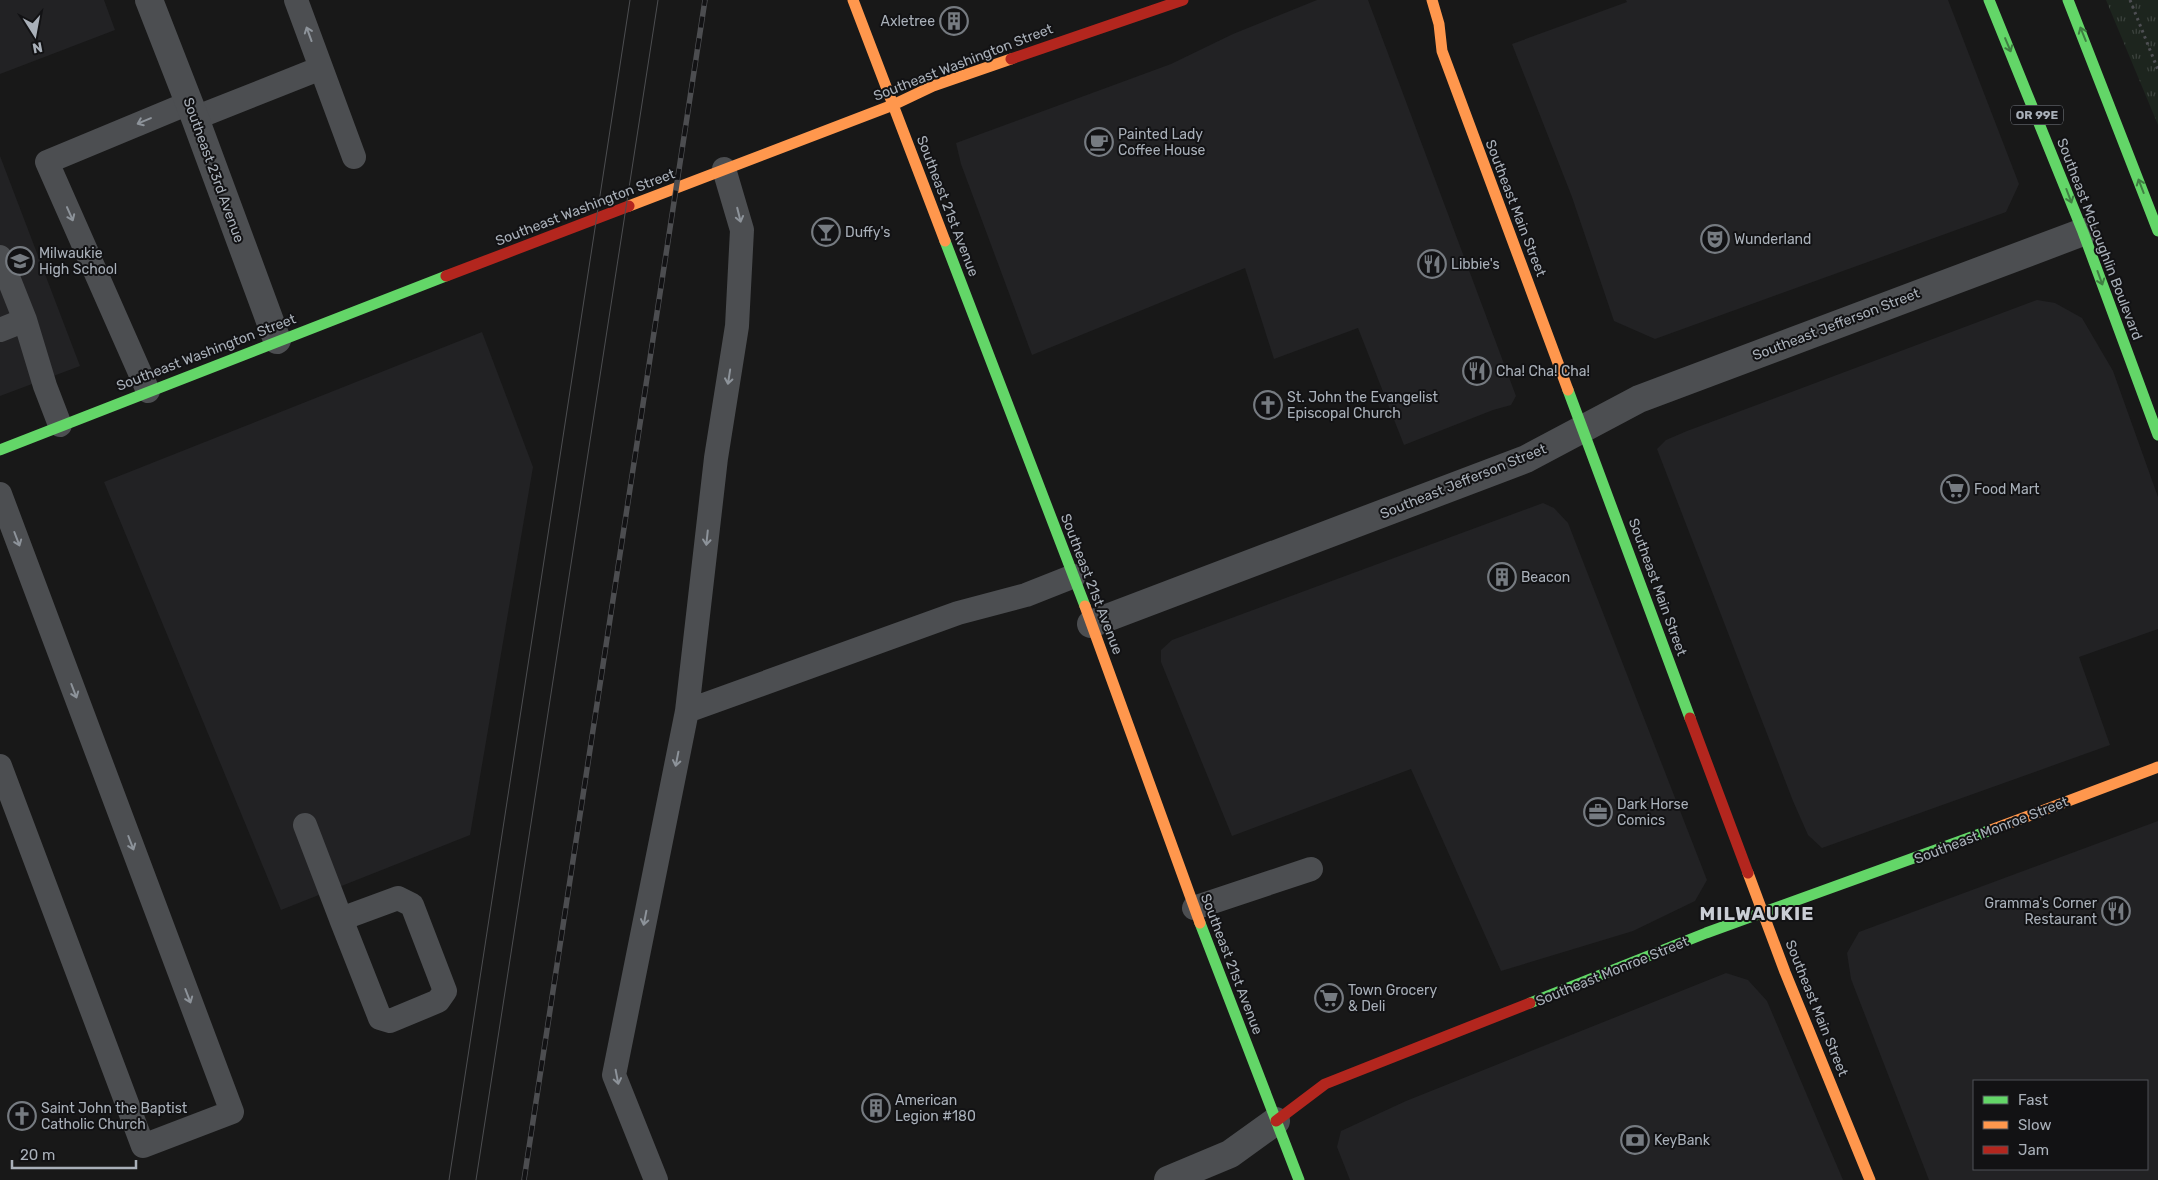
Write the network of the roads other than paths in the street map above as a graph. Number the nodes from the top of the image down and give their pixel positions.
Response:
1 (149, 0) edge
2 (296, 0) edge
3 (853, 0) edge
4 (1183, 0) edge
5 (1432, 0) edge
6 (1989, 0) edge
7 (2068, 0) edge
8 (321, 68) junction
9 (893, 105) junction
10 (192, 110) junction
11 (354, 157) dead end
12 (724, 169) junction
13 (2158, 231) edge
14 (2083, 232) junction
15 (0, 257) edge
16 (25, 320) junction
17 (0, 330) edge
18 (277, 340) junction
19 (148, 391) junction
20 (60, 425) junction
21 (1583, 429) junction
22 (2158, 435) edge
23 (0, 450) edge
24 (0, 494) edge
25 (1074, 576) junction
26 (1091, 624) junction
27 (687, 711) junction
28 (0, 766) edge
29 (2158, 767) edge
30 (305, 824) dead end
31 (1311, 869) dead end
32 (1194, 908) junction
33 (1764, 914) junction
34 (342, 919) junction
35 (1276, 1121) junction
36 (656, 1180) edge
37 (1168, 1180) edge
38 (1299, 1180) edge
39 (1870, 1180) edge

1 - 10 street, Southeast 23rd Avenue
8 -> 2 lane
3 - 9 street, Southeast 21st Avenue
4 - 9 street, Southeast Washington Street
5 - 21 street, Southeast Main Street
6 -> 14 street, Southeast McLoughlin Boulevard / OR 99E
13 -> 7 street
8 - 10 lane
8 - 11 lane
9 - 12 street, Southeast Washington Street
9 - 25 street, Southeast 21st Avenue
10 - 18 street, Southeast 23rd Avenue
10 -> 19 lane
12 - 18 street, Southeast Washington Street
12 -> 27 lane
14 - 21 street, Southeast Jefferson Street
14 -> 22 street, Southeast McLoughlin Boulevard / OR 99E
15 - 16 lane
16 - 17 lane
16 - 20 lane
18 - 19 street, Southeast Washington Street
19 - 20 street, Southeast Washington Street
20 - 23 street, Southeast Washington Street
21 - 26 street, Southeast Jefferson Street
21 - 33 street, Southeast Main Street
24 -> 28 lane
25 - 26 street, Southeast 21st Avenue
25 - 27 lane
26 - 32 street, Southeast 21st Avenue
27 -> 36 lane
29 - 33 street, Southeast Monroe Street
30 - 34 lane
31 - 32 lane
32 - 35 street, Southeast 21st Avenue
33 - 35 street, Southeast Monroe Street
33 - 39 street, Southeast Main Street
34 - 34 lane
35 - 37 street, Southeast Monroe Street
35 - 38 street, Southeast 21st Avenue

